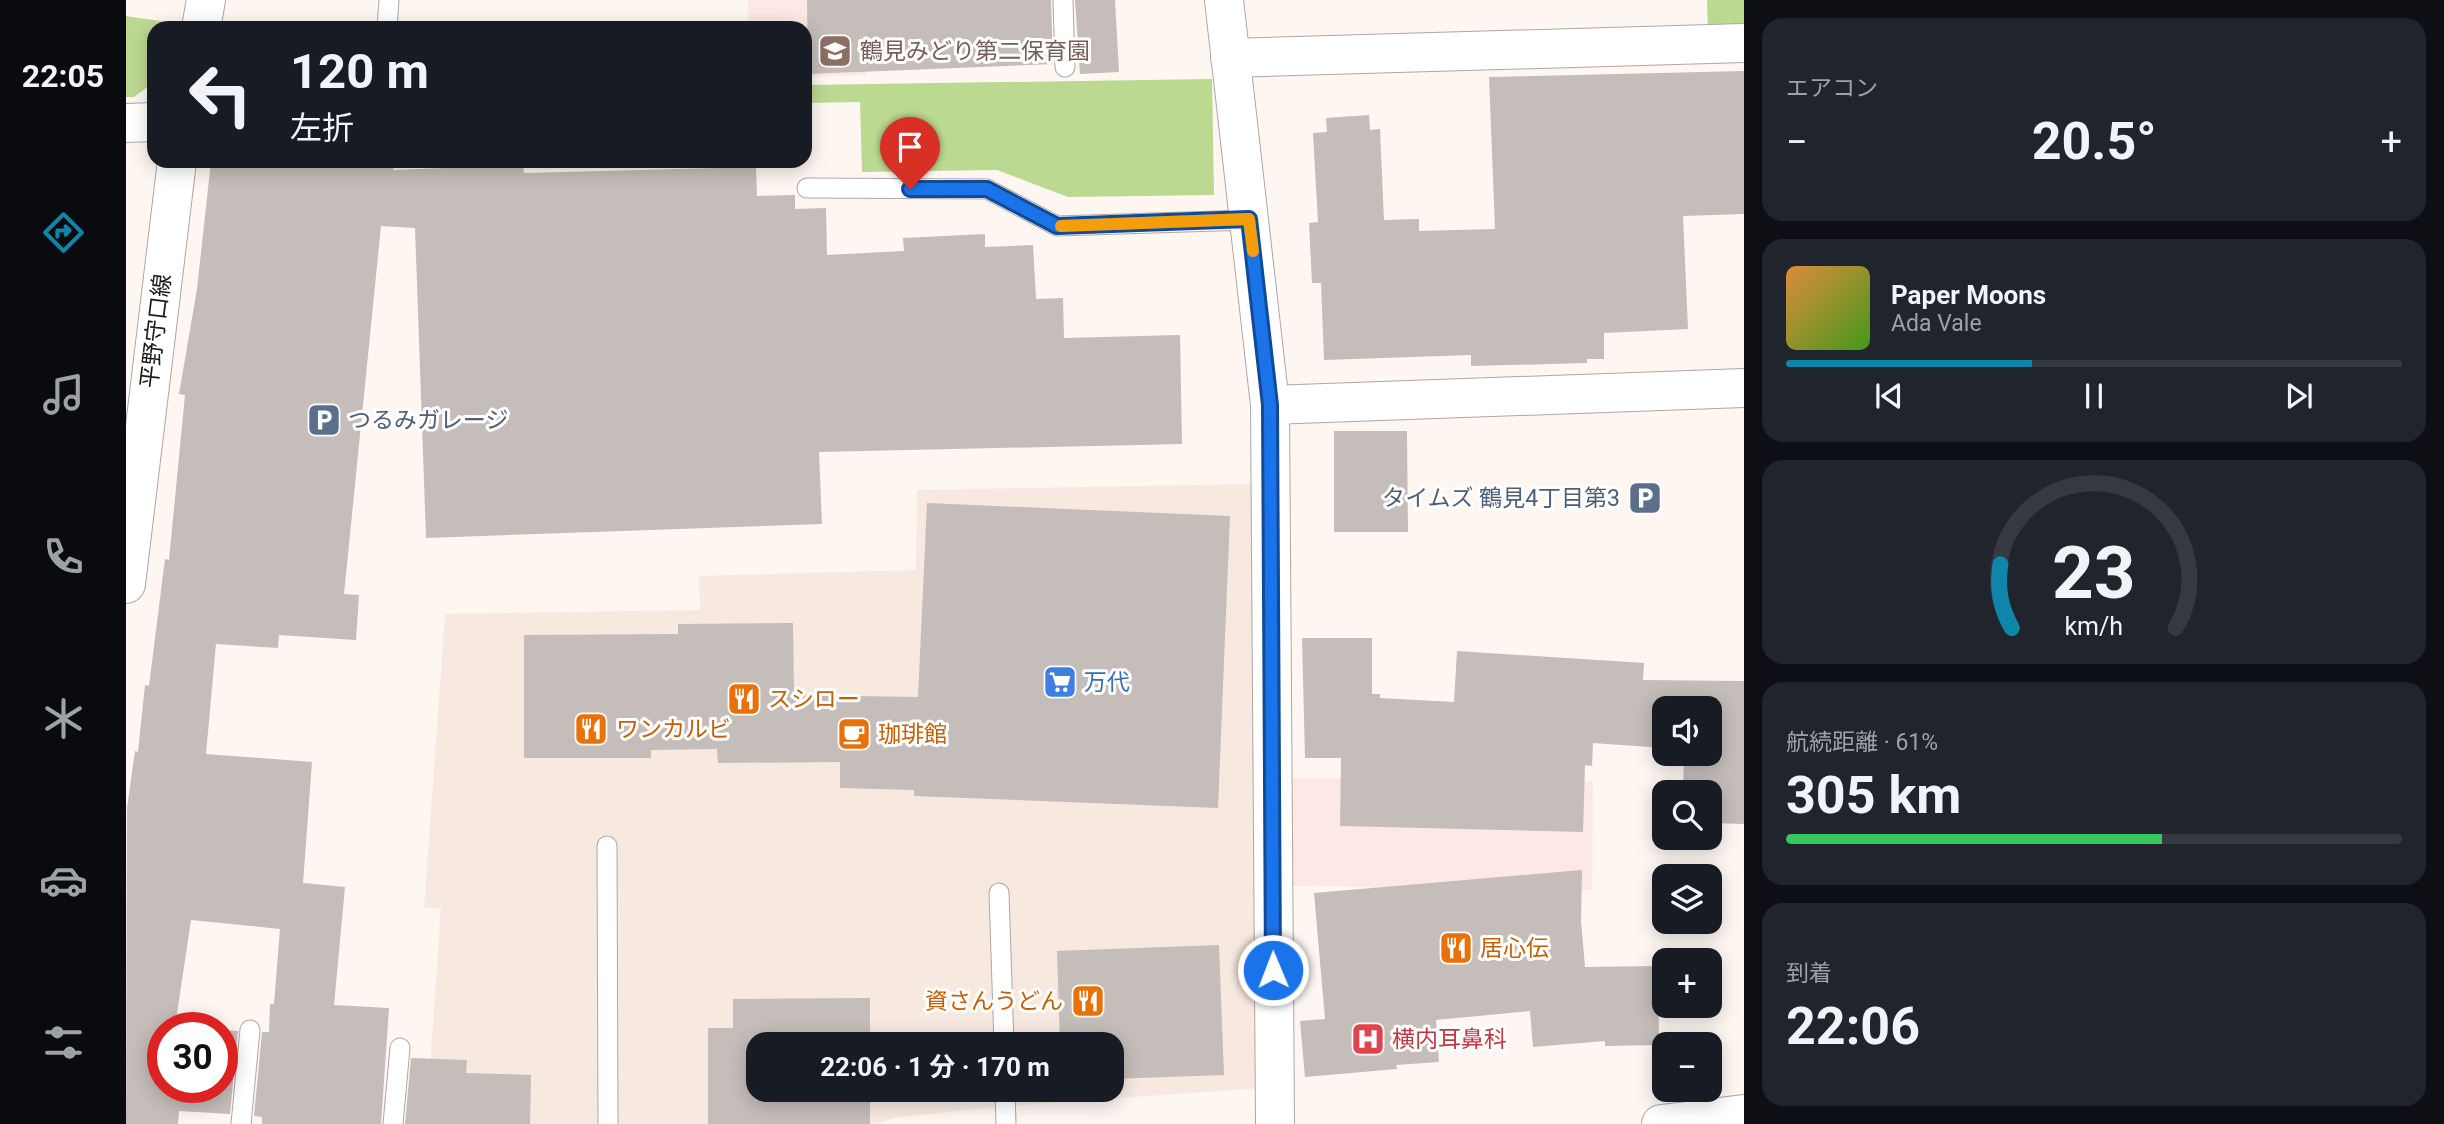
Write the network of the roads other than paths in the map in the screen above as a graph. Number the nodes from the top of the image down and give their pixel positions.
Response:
1 (206, 0) edge
2 (389, 0) edge
3 (1063, 0) edge
4 (1224, 0) edge
5 (202, 21) edge
6 (388, 21) edge
7 (1744, 43) edge
8 (1230, 58) junction
9 (1065, 67) dead end
10 (147, 122) edge
11 (126, 123) edge
12 (176, 168) edge
13 (807, 188) dead end
14 (1249, 219) junction
15 (1744, 388) edge
16 (1270, 405) junction
17 (134, 447) edge
18 (126, 584) edge
19 (607, 846) dead end
20 (999, 892) dead end
21 (250, 1030) dead end
22 (1004, 1032) edge
23 (400, 1048) dead end
24 (1005, 1102) edge
25 (1744, 1114) edge
26 (241, 1124) edge
27 (393, 1124) edge
28 (608, 1124) edge
29 (1006, 1124) edge
30 (1275, 1124) edge
31 (1661, 1124) edge

1 - 5 street
2 - 6 lane
3 - 9 lane
4 - 8 street
7 - 8 street
8 - 14 street
10 - 11 street
12 - 17 street, 平野守口線
13 - 14 lane
14 - 16 street
15 - 16 street
16 - 30 street
17 - 18 street, 平野守口線
19 - 28 lane
20 - 22 lane
21 - 26 lane
23 - 27 lane
24 - 29 lane
25 - 31 street

